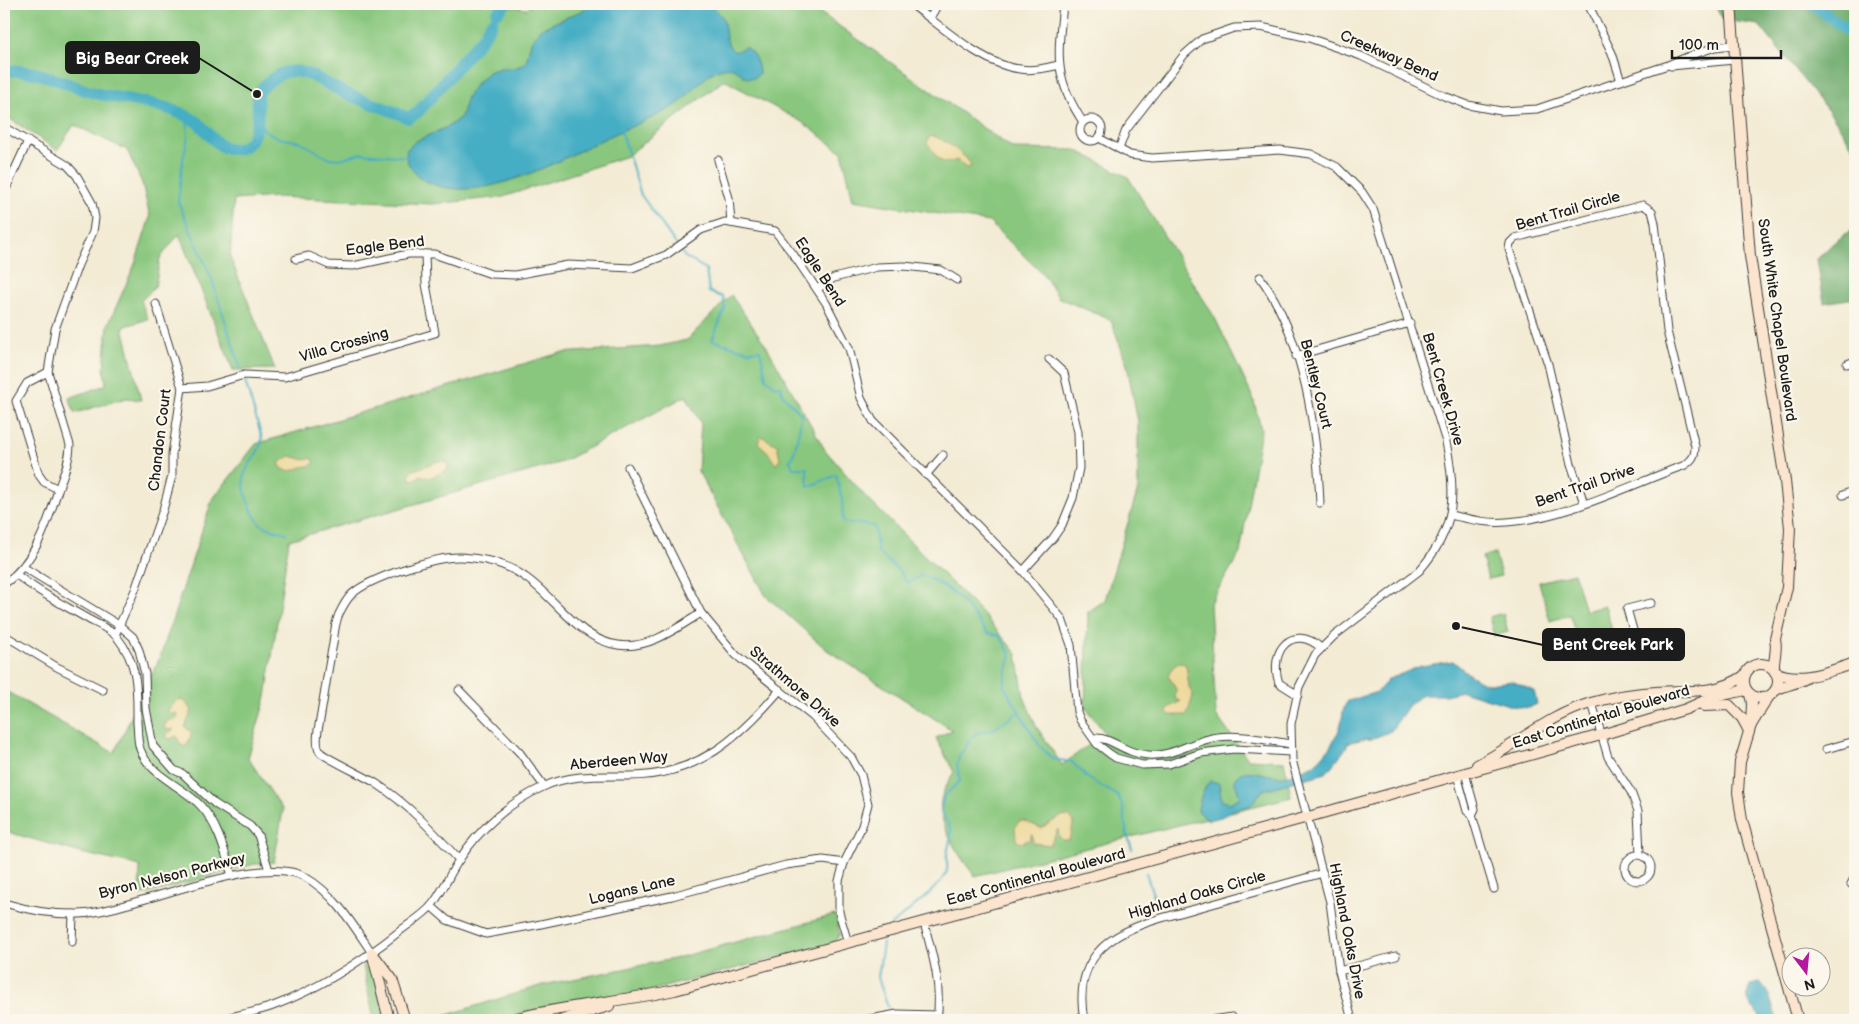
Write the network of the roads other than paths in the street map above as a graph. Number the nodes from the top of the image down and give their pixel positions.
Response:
1 (911, 4) edge
2 (938, 4) edge
3 (1063, 4) edge
4 (1588, 4) edge
5 (1731, 4) edge
6 (930, 18) junction
7 (1733, 45) junction
8 (1734, 60) junction
9 (1059, 65) junction
10 (1668, 65) junction
11 (1621, 80) junction
12 (1083, 122) junction
13 (4, 127) edge
14 (1100, 138) junction
15 (28, 142) junction
16 (1119, 149) junction
17 (718, 160) dead end
18 (4, 193) edge
19 (731, 223) junction
20 (425, 254) junction
21 (296, 259) dead end
22 (1260, 277) dead end
23 (958, 280) dead end
24 (816, 289) junction
25 (156, 304) dead end
26 (1410, 323) junction
27 (1296, 356) junction
28 (1049, 359) dead end
29 (1855, 361) edge
30 (1847, 364) dead end
31 (48, 372) junction
32 (182, 388) junction
33 (944, 455) dead end
34 (1694, 458) joint
35 (628, 467) dead end
36 (926, 475) junction
37 (58, 489) junction
38 (1855, 490) edge
39 (1843, 495) dead end
40 (1320, 503) dead end
41 (1584, 503) junction
42 (1450, 515) junction
43 (23, 567) junction
44 (1023, 571) junction
45 (17, 575) junction
46 (4, 584) edge
47 (1651, 602) dead end
48 (701, 614) junction
49 (119, 625) junction
50 (1632, 630) dead end
51 (4, 634) edge
52 (115, 634) junction
53 (1775, 639) junction
54 (1321, 648) junction
55 (1756, 664) junction
56 (1855, 664) edge
57 (1775, 671) junction
58 (1744, 676) junction
59 (1808, 677) junction
60 (103, 690) dead end
61 (459, 690) dead end
62 (780, 690) junction
63 (1748, 692) junction
64 (1772, 693) junction
65 (1298, 695) junction
66 (1592, 703) junction
67 (1686, 709) junction
68 (1750, 728) junction
69 (1601, 735) junction
70 (1095, 738) junction
71 (1855, 741) edge
72 (1291, 744) junction
73 (1826, 749) dead end
74 (1291, 752) junction
75 (1461, 774) junction
76 (544, 786) junction
77 (1308, 817) junction
78 (1640, 854) dead end
79 (459, 860) junction
80 (844, 863) junction
81 (269, 870) junction
82 (1323, 873) junction
83 (232, 876) junction
84 (1855, 877) edge
85 (1851, 884) dead end
86 (1494, 889) dead end
87 (4, 903) edge
88 (431, 906) junction
89 (73, 914) junction
90 (924, 923) junction
91 (72, 942) dead end
92 (848, 943) junction
93 (372, 953) junction
94 (1396, 956) dead end
95 (1339, 971) junction
96 (622, 1001) junction
97 (937, 1018) edge
98 (218, 1020) edge
99 (389, 1020) edge
100 (405, 1020) edge
101 (509, 1020) edge
102 (562, 1020) edge
103 (865, 1020) edge
104 (1084, 1020) edge
105 (1210, 1020) edge
106 (1234, 1020) edge
107 (1352, 1020) edge
108 (1798, 1020) edge

1 - 6 street
2 - 6 street
3 - 9 street
4 - 11 street
5 - 7 main road, South White Chapel Boulevard
6 - 9 street
7 - 8 main road, South White Chapel Boulevard
7 - 10 street, Creekway Bend
8 - 10 street, Creekway Bend
8 - 53 main road, South White Chapel Boulevard
9 - 12 street
10 - 11 street, Creekway Bend
11 - 16 street, Creekway Bend
12 - 14 street
12 - 14 street
13 - 15 street
14 - 16 street, Bent Creek Drive
15 - 18 street
15 - 31 street
16 - 26 street, Bent Creek Drive
17 - 19 street
19 - 20 street, Eagle Bend
19 - 24 street, Eagle Bend
20 - 21 street, Eagle Bend
20 - 32 street, Villa Crossing
22 - 27 street, Bentley Court
23 - 24 street
24 - 36 street, Eagle Bend
25 - 32 street, Chandon Court
26 - 27 street
26 - 42 street, Bent Creek Drive
27 - 40 street, Bentley Court
28 - 44 street
29 - 30 street
31 - 37 street
31 - 37 street
32 - 49 street, Chandon Court
33 - 36 street
34 - 41 street, Bent Trail Drive
34 - 41 street, Bent Trail Circle
35 - 48 street, Strathmore Drive
36 - 44 street, Eagle Bend
37 - 43 street
38 - 39 street
41 - 42 street, Bent Trail Drive
42 - 54 street, Bent Creek Drive
43 - 45 street
43 - 49 street
44 - 70 street, Eagle Bend
45 - 46 street
45 - 52 street
47 - 50 street
48 - 62 street, Strathmore Drive
48 - 79 street
49 - 52 street, Chandon Court
49 - 81 street
51 - 60 street
52 - 83 street
53 - 55 main road, South White Chapel Boulevard
53 - 57 main road, South White Chapel Boulevard
54 - 65 street, Bent Creek Drive
54 - 65 street
55 - 57 main road
55 - 58 main road
56 - 59 main road
57 - 59 main road
57 - 64 main road
58 - 63 main road
58 - 66 main road
59 - 64 main road
61 - 76 street
62 - 76 street, Aberdeen Way
62 - 80 street, Strathmore Drive
63 - 64 main road
63 - 67 main road, East Continental Boulevard
63 - 68 main road
64 - 68 main road
65 - 72 street, Bent Creek Drive
66 - 69 street
66 - 75 main road
67 - 68 main road
67 - 69 main road, East Continental Boulevard
68 - 108 main road
69 - 75 main road, East Continental Boulevard
69 - 78 street
70 - 72 street
70 - 74 street, Eagle Bend
71 - 73 street
72 - 74 street, Bent Creek Drive
74 - 77 street, Bent Creek Drive
75 - 77 main road, East Continental Boulevard
75 - 86 street
76 - 79 street, Aberdeen Way
77 - 82 street, Highland Oaks Drive
77 - 90 main road, East Continental Boulevard
79 - 88 street, Aberdeen Way
80 - 88 street, Logans Lane
80 - 92 street, Strathmore Drive
81 - 83 street, Byron Nelson Parkway
81 - 93 street, Byron Nelson Parkway
82 - 95 street, Highland Oaks Drive
82 - 104 street, Highland Oaks Circle
83 - 89 street, Byron Nelson Parkway
84 - 85 street
87 - 89 street, Byron Nelson Parkway
88 - 93 street, Aberdeen Way
89 - 91 street
90 - 92 main road, East Continental Boulevard
90 - 97 street
92 - 96 main road, East Continental Boulevard
93 - 98 street, Aberdeen Way
93 - 99 main road, Byron Nelson Parkway
93 - 100 main road, Byron Nelson Parkway
94 - 95 street
95 - 107 street, Highland Oaks Drive
96 - 101 main road, East Continental Boulevard
96 - 102 main road, East Continental Boulevard
97 - 103 street
105 - 106 street

